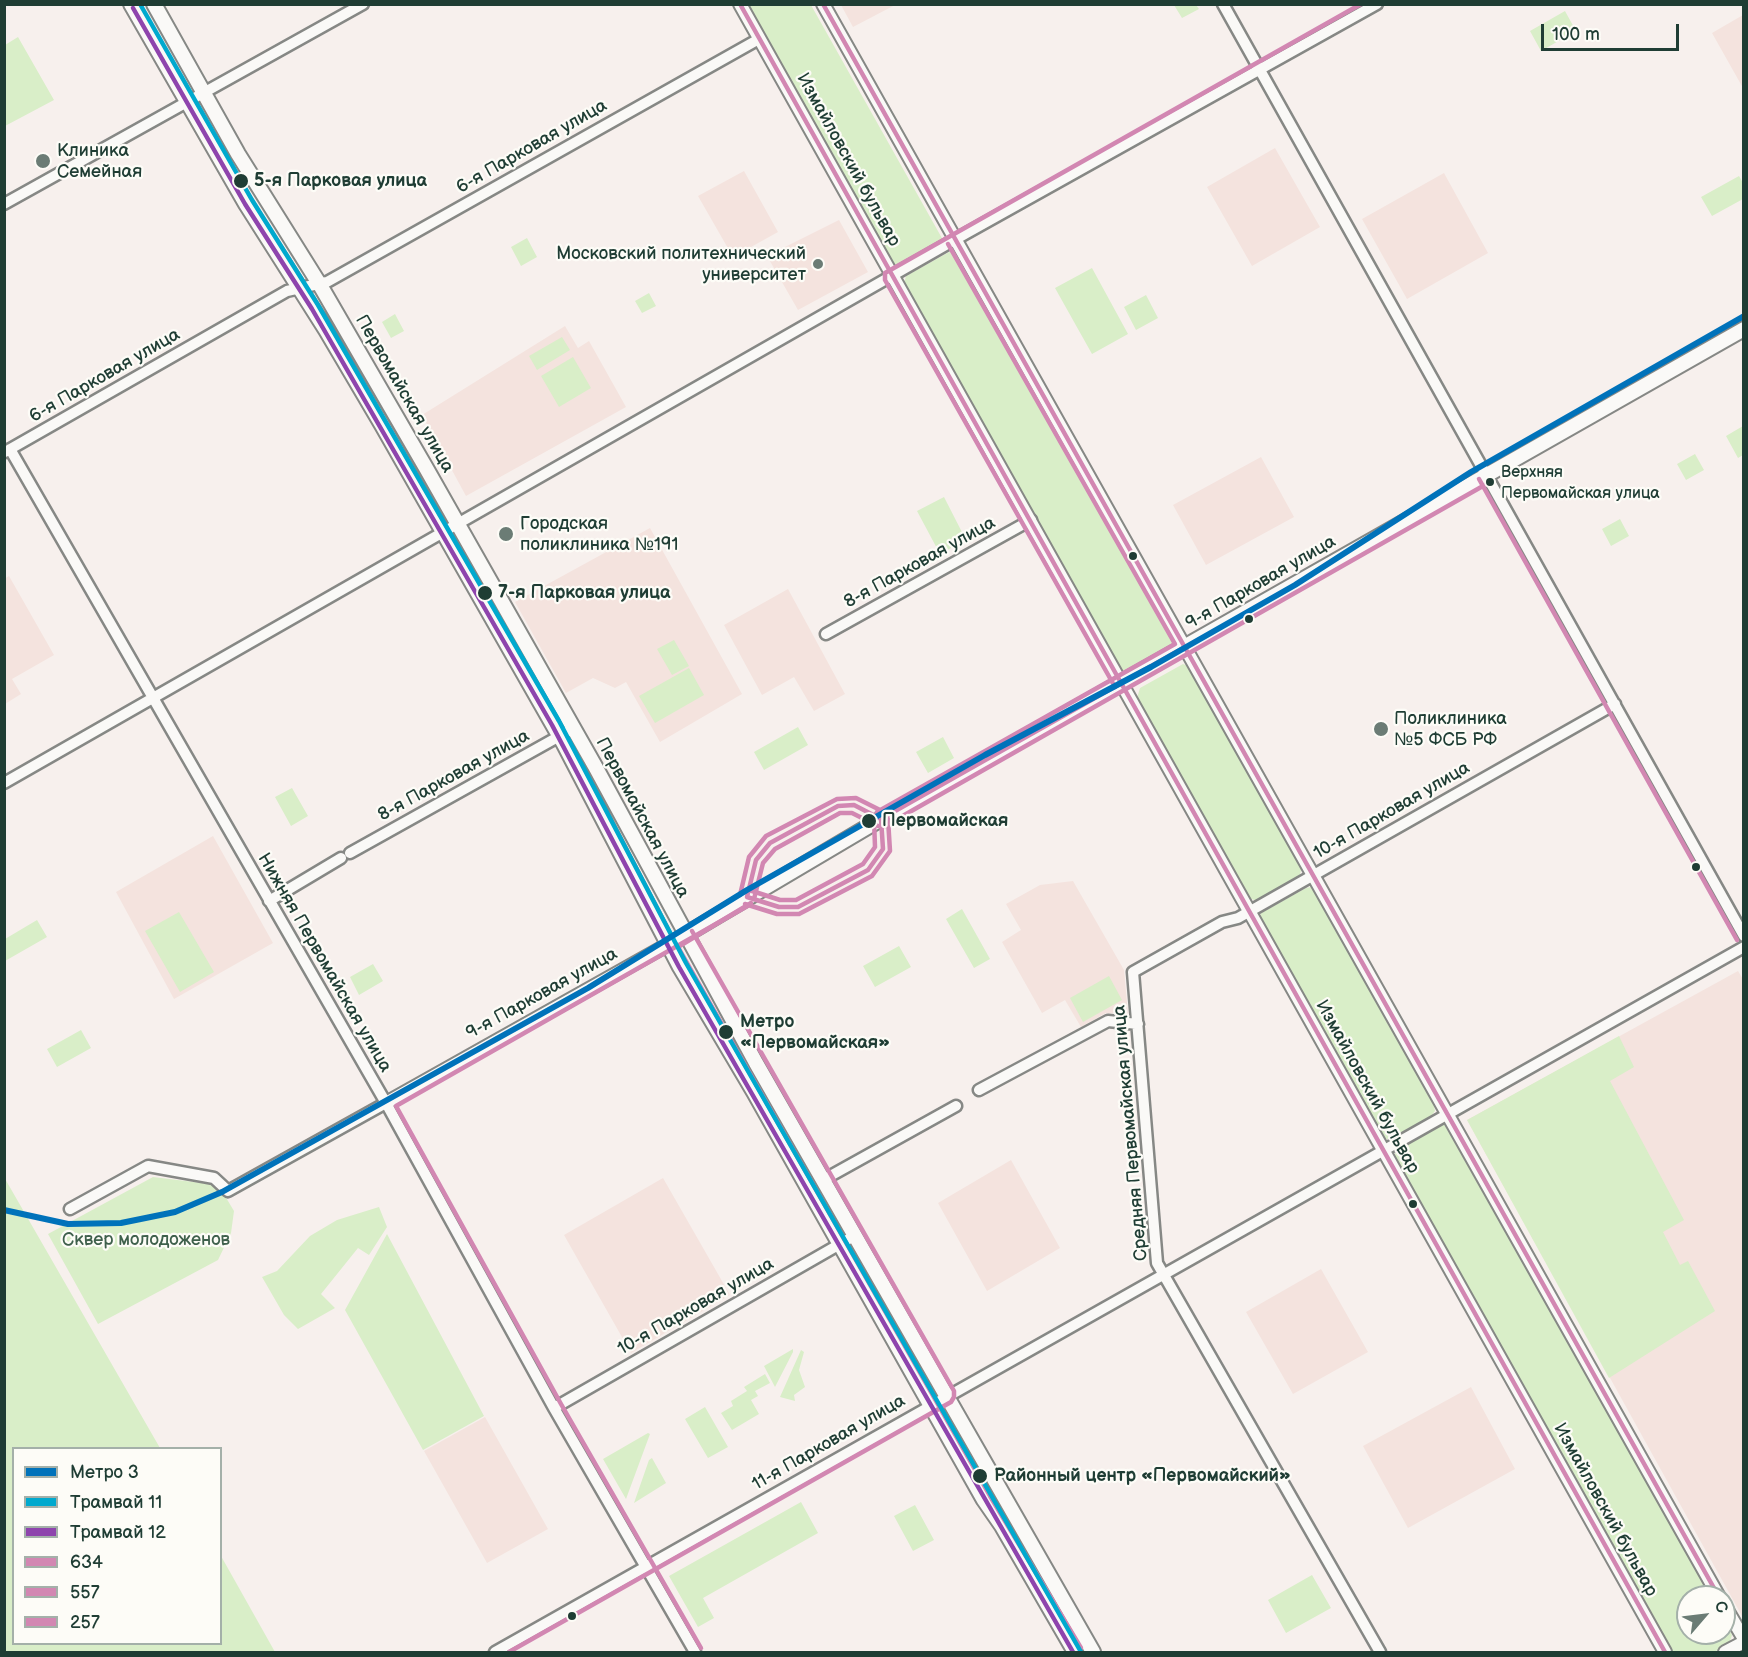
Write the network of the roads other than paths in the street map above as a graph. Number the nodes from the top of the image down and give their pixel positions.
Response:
1 (131, 4) edge
2 (154, 4) edge
3 (363, 4) edge
4 (740, 4) edge
5 (823, 4) edge
6 (1223, 4) edge
7 (1377, 4) edge
8 (759, 39) junction
9 (1259, 69) junction
10 (204, 94) junction
11 (187, 102) junction
12 (4, 204) edge
13 (955, 240) junction
14 (892, 276) junction
15 (320, 285) junction
16 (300, 288) junction
17 (1743, 329) edge
18 (8, 451) edge
19 (1486, 475) junction
20 (1030, 520) junction
21 (458, 525) junction
22 (442, 534) junction
23 (826, 634) dead end
24 (1185, 647) junction
25 (1122, 683) junction
26 (153, 698) junction
27 (1615, 704) junction
28 (574, 728) junction
29 (559, 736) junction
30 (4, 783) edge
31 (1312, 876) junction
32 (269, 901) junction
33 (1249, 912) junction
34 (685, 935) junction
35 (1743, 936) edge
36 (668, 944) junction
37 (1743, 947) edge
38 (1138, 1024) junction
39 (979, 1090) dead end
40 (386, 1102) junction
41 (956, 1106) dead end
42 (1447, 1115) junction
43 (1382, 1151) junction
44 (823, 1180) junction
45 (70, 1209) dead end
46 (854, 1236) junction
47 (840, 1244) junction
48 (1163, 1274) junction
49 (947, 1395) junction
50 (929, 1405) junction
51 (554, 1408) junction
52 (645, 1567) junction
53 (1712, 1585) edge
54 (1743, 1641) edge
55 (495, 1653) edge
56 (694, 1653) edge
57 (1075, 1653) edge
58 (1093, 1653) edge
59 (1380, 1653) edge
60 (1665, 1653) edge
61 (1725, 1653) edge

1 - 11 main road, Первомайская улица
2 - 10 main road, Первомайская улица
3 - 10 street
4 - 8 street, Измайловский бульвар
5 - 13 street
6 - 9 street
7 - 9 street
8 - 14 street, Измайловский бульвар
8 - 15 street, 6-я Парковая улица
9 - 13 street
9 - 19 street
10 - 11 street
10 - 15 main road, Первомайская улица
11 - 12 street
11 - 16 main road, Первомайская улица
13 - 14 street
13 - 24 street
14 - 20 street, Измайловский бульвар
14 - 21 street
15 - 16 street, 6-я Парковая улица
15 - 21 main road, Первомайская улица
16 - 18 street, 6-я Парковая улица
16 - 22 main road, Первомайская улица
17 - 19 main road, 9-я Парковая улица
18 - 26 street, Нижняя Первомайская улица
19 - 24 main road, 9-я Парковая улица
19 - 27 street
20 - 23 street, 8-я Парковая улица
20 - 25 street, Измайловский бульвар
21 - 22 street
21 - 28 main road, Первомайская улица
22 - 26 street
22 - 29 main road, Первомайская улица
24 - 25 main road, 9-я Парковая улица
24 - 31 street
25 - 33 street, Измайловский бульвар
25 - 34 main road, 9-я Парковая улица
26 - 30 street
26 - 32 street, Нижняя Первомайская улица
27 - 31 street, 10-я Парковая улица
27 - 35 street
28 - 29 street, 8-я Парковая улица
28 - 34 main road, Первомайская улица
29 - 32 street, 8-я Парковая улица
29 - 36 main road, Первомайская улица
31 - 33 street, Средняя Первомайская улица
31 - 42 street
32 - 40 street, Нижняя Первомайская улица
33 - 38 street, Средняя Первомайская улица
33 - 43 street, Измайловский бульвар
34 - 36 street, 9-я Парковая улица
34 - 44 main road, Первомайская улица
36 - 40 street, 9-я Парковая улица
36 - 47 main road, Первомайская улица
37 - 42 street, 11-я Парковая улица
38 - 39 street
38 - 48 street, Средняя Первомайская улица
40 - 45 street, 9-я Парковая улица
40 - 51 street, Нижняя Первомайская улица
41 - 44 street
42 - 43 street, 11-я Парковая улица
42 - 53 street
43 - 48 street, 11-я Парковая улица
43 - 60 street, Измайловский бульвар
44 - 46 main road, Первомайская улица
46 - 47 street, 10-я Парковая улица
46 - 49 main road, Первомайская улица
47 - 50 main road, Первомайская улица
47 - 51 street, 10-я Парковая улица
48 - 49 street, 11-я Парковая улица
48 - 59 street, Средняя Первомайская улица
49 - 50 street, 11-я Парковая улица
49 - 58 main road, Первомайская улица
50 - 52 street, 11-я Парковая улица
50 - 57 main road, Первомайская улица
51 - 52 street, Нижняя Первомайская улица
52 - 55 street, 11-я Парковая улица
52 - 56 street, Нижняя Первомайская улица
54 - 61 street

